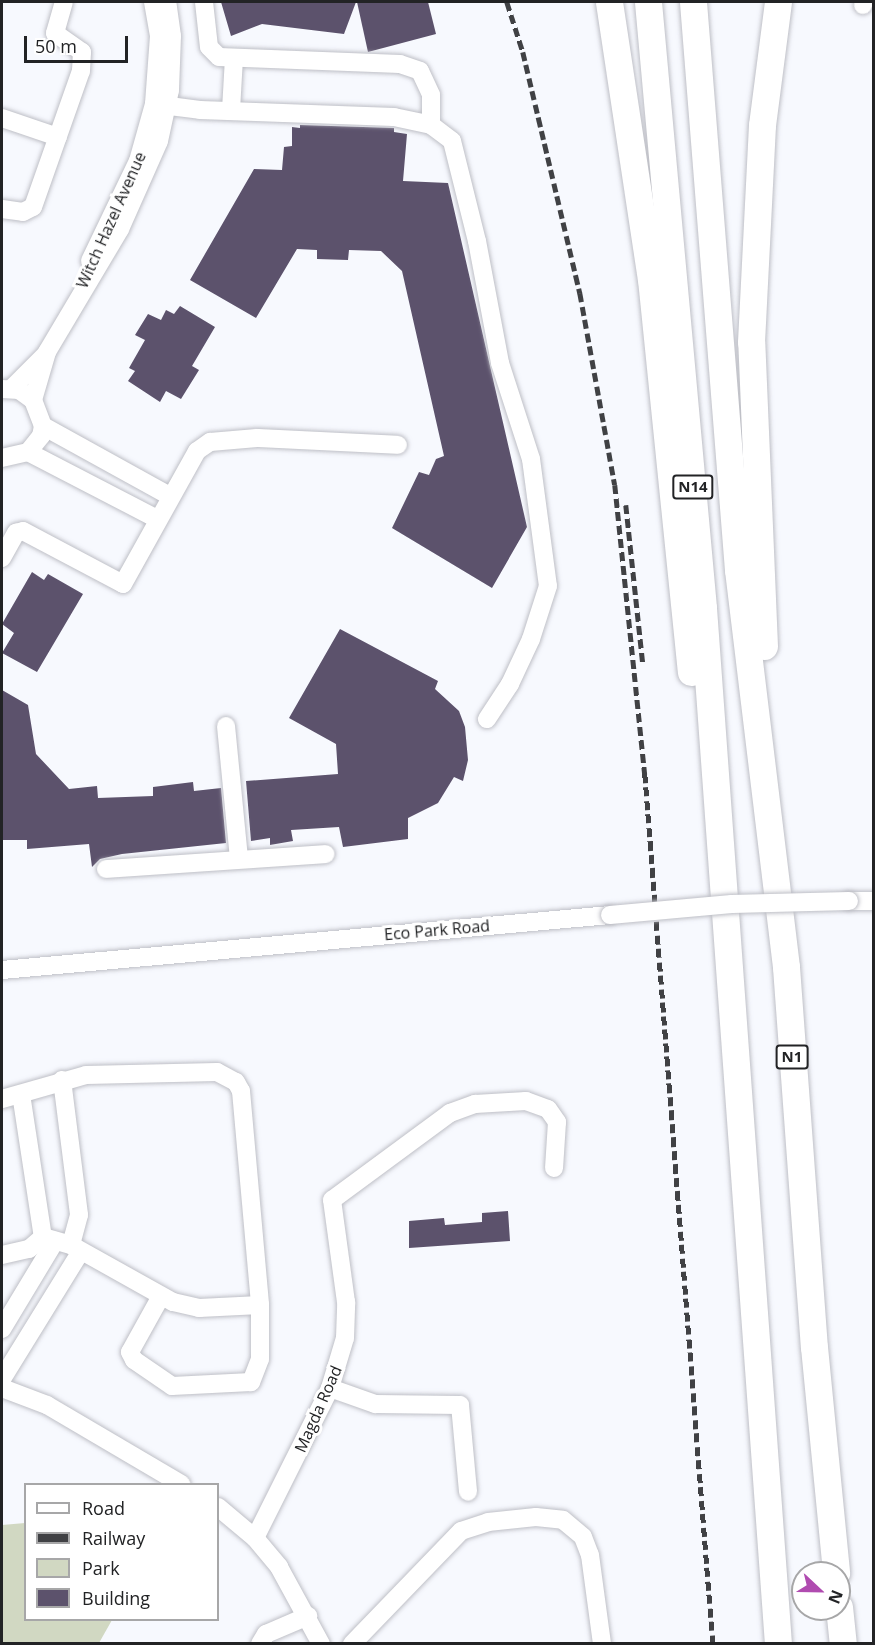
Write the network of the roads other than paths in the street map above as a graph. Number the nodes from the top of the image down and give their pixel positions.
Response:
1 (64, 2) edge
2 (153, 2) edge
3 (167, 2) edge
4 (204, 2) edge
5 (609, 2) edge
6 (648, 2) edge
7 (693, 2) edge
8 (778, 2) edge
9 (792, 2) edge
10 (234, 58) junction
11 (161, 105) junction
12 (231, 110) junction
13 (2, 118) edge
14 (431, 125) junction
15 (58, 136) junction
16 (759, 163) junction
17 (2, 209) edge
18 (47, 352) junction
19 (6, 389) edge
20 (33, 399) junction
21 (43, 426) junction
22 (398, 445) dead end
23 (28, 452) junction
24 (3, 459) edge
25 (170, 496) junction
26 (157, 519) junction
27 (2, 558) edge
28 (487, 719) dead end
29 (226, 726) dead end
30 (764, 767) junction
31 (325, 854) dead end
32 (239, 858) junction
33 (106, 869) dead end
34 (873, 901) edge
35 (2, 970) edge
36 (727, 974) junction
37 (62, 1080) junction
38 (21, 1094) junction
39 (2, 1099) edge
40 (554, 1168) dead end
41 (63, 1244) junction
42 (2, 1255) edge
43 (161, 1296) junction
44 (260, 1305) junction
45 (2, 1329) edge
46 (3, 1369) edge
47 (2, 1388) edge
48 (330, 1388) junction
49 (47, 1405) junction
50 (178, 1483) edge
51 (468, 1492) dead end
52 (219, 1508) edge
53 (255, 1538) junction
54 (835, 1561) edge
55 (308, 1616) junction
56 (841, 1621) edge
57 (260, 1644) edge
58 (321, 1644) edge
59 (352, 1644) edge
60 (602, 1644) edge
61 (778, 1644) edge
62 (843, 1644) edge

1 - 15 street
2 - 11 street, Witch Hazel Avenue
3 - 11 street, Witch Hazel Avenue
4 - 10 street
5 - 36 highway
6 - 36 highway, N14
7 - 30 highway, N14
8 - 16 highway
9 - 16 highway
10 - 12 street
10 - 14 street
11 - 12 street
11 - 18 street, Witch Hazel Avenue
12 - 14 street
13 - 15 street
14 - 28 street
15 - 17 street
16 - 30 highway
18 - 19 street, Witch Hazel Avenue
18 - 20 street, Witch Hazel Avenue
19 - 20 street
20 - 21 street
21 - 23 street
21 - 25 street
22 - 25 street
23 - 24 street
23 - 26 street
25 - 26 street
26 - 27 street
29 - 32 street
30 - 54 highway, N1
31 - 32 street
32 - 33 street
34 - 35 street, Eco Park Road, bridge
36 - 61 highway
37 - 38 street
37 - 41 street
37 - 44 street
38 - 39 street
38 - 41 street
40 - 48 street, Magda Road
41 - 42 street
41 - 43 street
41 - 45 street
41 - 46 street
43 - 44 street
43 - 44 street
46 - 49 street
47 - 49 street
48 - 51 street
48 - 53 street, Magda Road
49 - 50 street
52 - 53 street
53 - 55 street
55 - 57 street
55 - 58 street
56 - 62 highway
59 - 60 street

